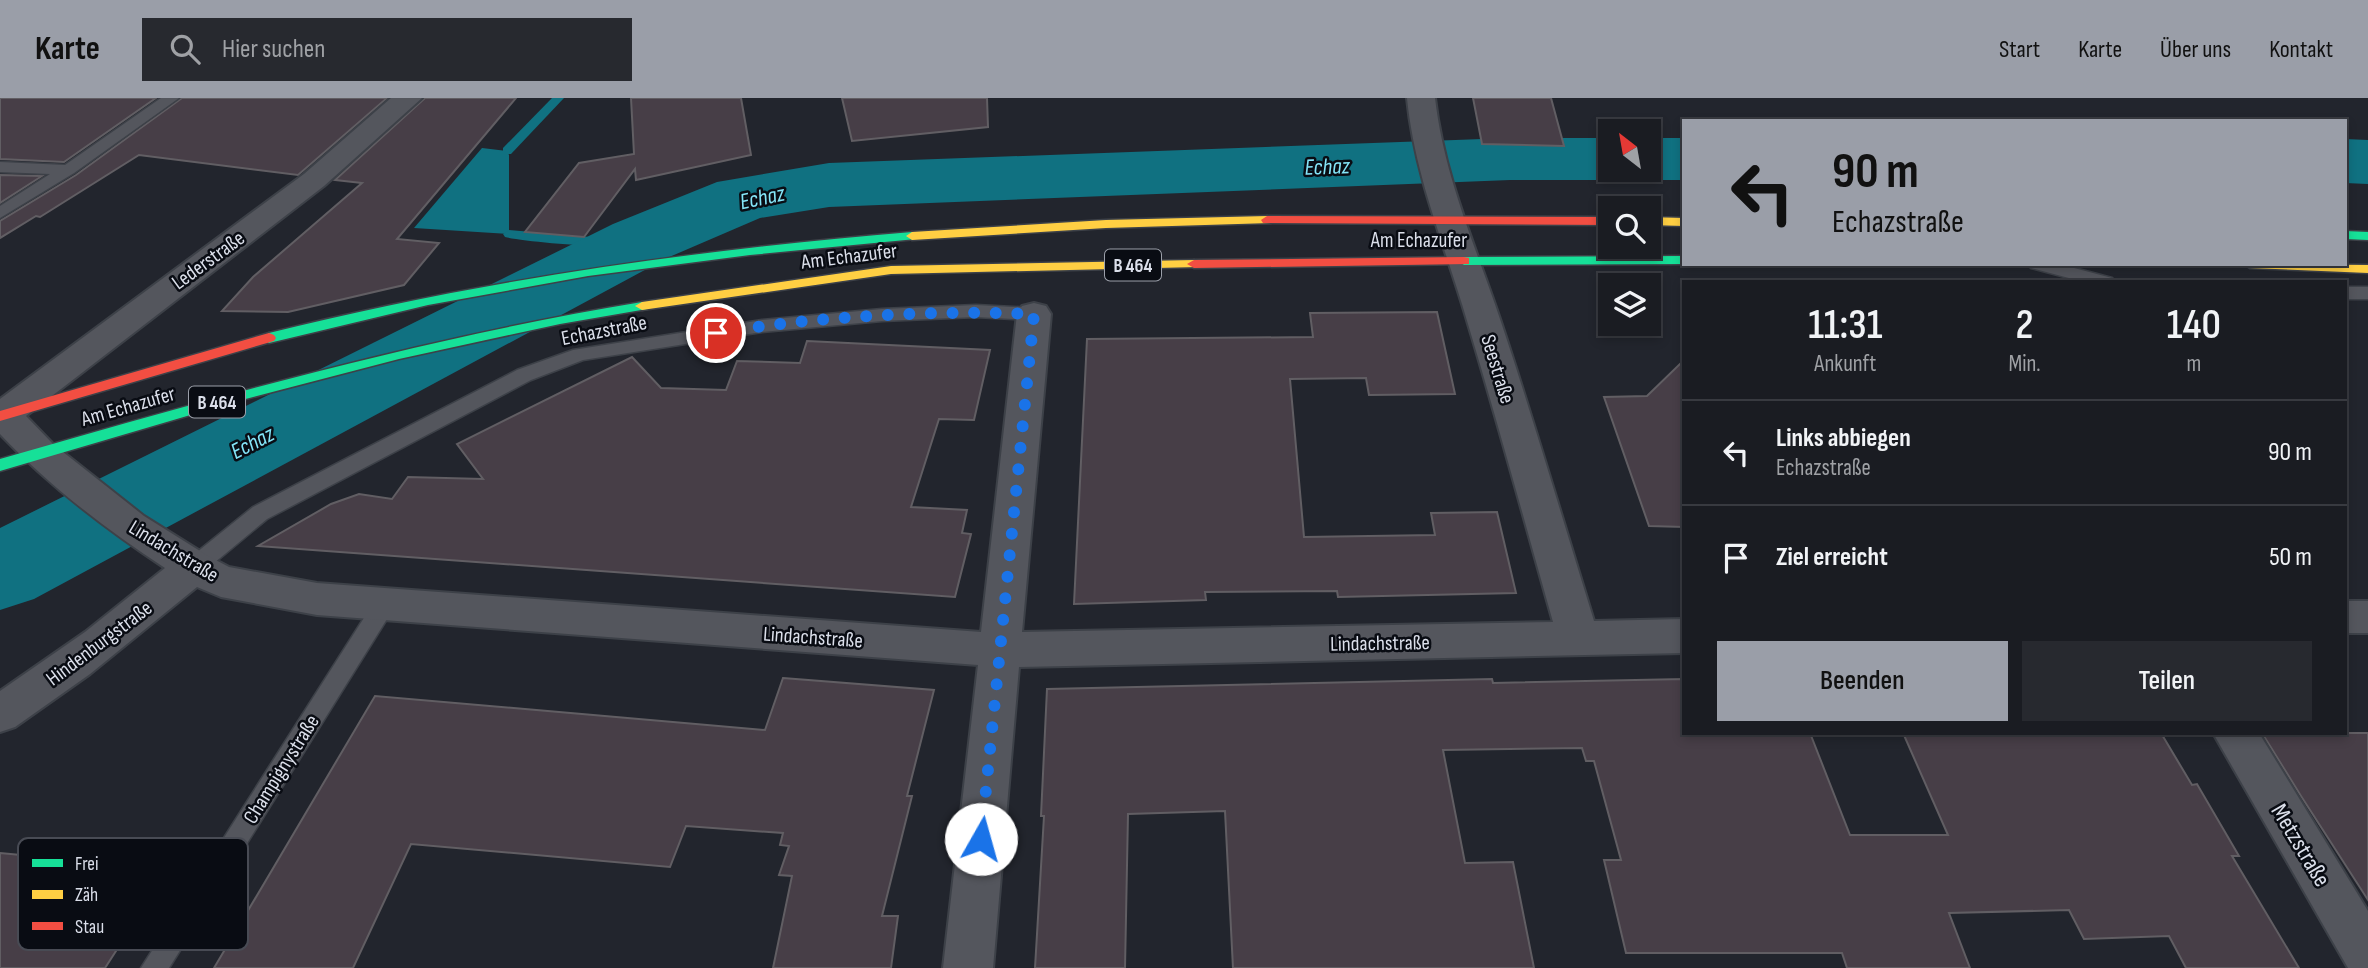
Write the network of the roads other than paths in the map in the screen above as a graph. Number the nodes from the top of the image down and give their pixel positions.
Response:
1 (171, 98) edge
2 (408, 98) edge
3 (1420, 98) edge
4 (0, 167) edge
5 (68, 170) junction
6 (0, 212) edge
7 (1447, 221) junction
8 (1598, 221) edge
9 (1661, 221) edge
10 (1682, 222) edge
11 (2347, 235) edge
12 (2368, 236) edge
13 (1682, 260) edge
14 (1462, 262) junction
15 (2045, 266) edge
16 (2297, 266) edge
17 (2368, 269) edge
18 (2098, 280) edge
19 (2347, 293) edge
20 (2368, 293) edge
21 (1034, 314) joint
22 (1, 415) edge
23 (40, 453) junction
24 (0, 465) edge
25 (194, 567) junction
26 (384, 605) junction
27 (2347, 617) edge
28 (2368, 617) edge
29 (1682, 636) edge
30 (1579, 640) junction
31 (1000, 650) junction
32 (0, 713) edge
33 (2236, 735) edge
34 (236, 838) edge
35 (165, 950) edge
36 (2368, 956) edge
37 (154, 968) edge
38 (968, 968) edge

1 - 5 lane
2 - 22 street, Lederstraße
3 - 7 street, Seestraße
4 - 5 lane
5 - 6 lane
7 - 8 main road, Am Echazufer / B 464
7 - 14 street, Seestraße
7 - 22 main road, Am Echazufer / B 464
9 - 10 main road
11 - 12 main road
13 - 14 main road, Am Echazufer / B 464
14 - 23 main road, Am Echazufer / B 464
14 - 30 street, Seestraße
15 - 18 lane
16 - 17 main road
19 - 20 lane
21 - 25 lane, Echazstraße
21 - 31 street
22 - 23 street, Lindachstraße
23 - 24 main road, B 464
23 - 25 street, Lindachstraße
25 - 26 street, Lindachstraße
25 - 32 street, Hindenburgstraße
26 - 31 street, Lindachstraße
26 - 34 lane, Champignystraße
27 - 28 street
29 - 30 street, Lindachstraße
30 - 31 street, Lindachstraße
31 - 38 street
33 - 36 street, Metzstraße
35 - 37 lane, Champignystraße

